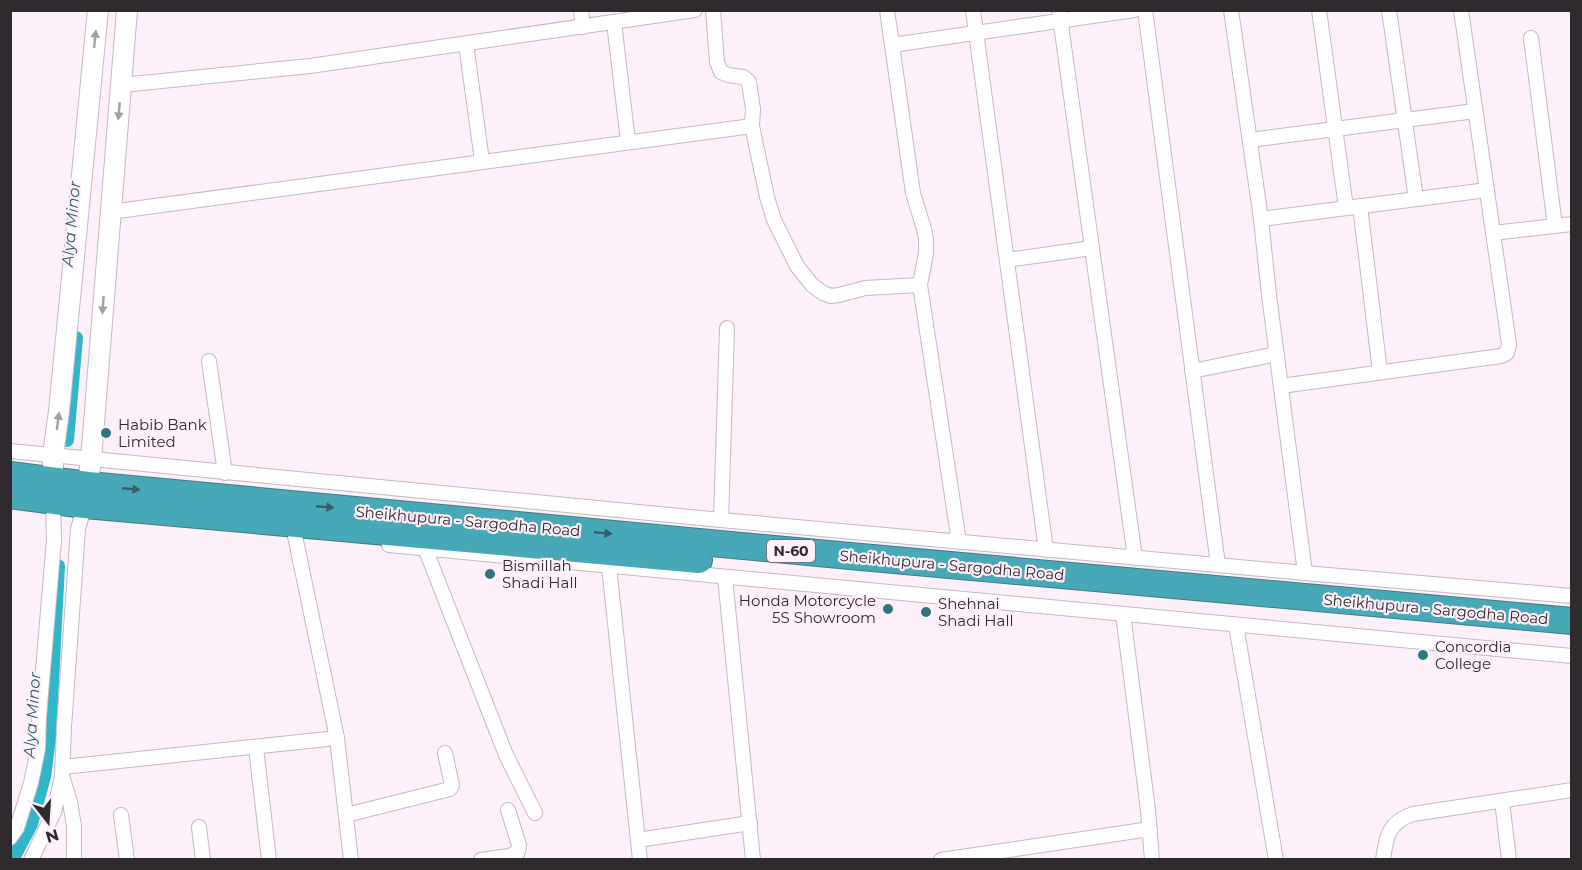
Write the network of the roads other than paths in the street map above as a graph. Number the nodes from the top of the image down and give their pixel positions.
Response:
1 (98, 10) edge
2 (127, 10) edge
3 (581, 10) edge
4 (695, 10) edge
5 (713, 10) edge
6 (887, 10) edge
7 (973, 10) edge
8 (1134, 10) edge
9 (1145, 10) edge
10 (1231, 10) edge
11 (1319, 10) edge
12 (1389, 10) edge
13 (1461, 10) edge
14 (1059, 16) edge
15 (614, 22) junction
16 (583, 27) junction
17 (976, 34) junction
18 (1531, 38) dead end
19 (466, 44) junction
20 (892, 45) junction
21 (122, 85) junction
22 (1475, 111) junction
23 (1405, 120) junction
24 (752, 126) junction
25 (1336, 129) junction
26 (1250, 140) junction
27 (628, 142) junction
28 (482, 161) junction
29 (1486, 190) junction
30 (1416, 199) junction
31 (1353, 207) junction
32 (110, 212) junction
33 (1261, 219) junction
34 (1572, 224) edge
35 (1555, 226) junction
36 (1493, 233) junction
37 (1092, 248) junction
38 (1007, 260) junction
39 (920, 285) junction
40 (727, 328) dead end
41 (1277, 354) junction
42 (209, 361) dead end
43 (1192, 371) junction
44 (1380, 372) junction
45 (1281, 386) junction
46 (10, 451) edge
47 (53, 455) junction
48 (92, 460) junction
49 (225, 473) junction
50 (10, 475) edge
51 (10, 495) edge
52 (53, 497) junction
53 (85, 502) junction
54 (10, 507) edge
55 (720, 520) junction
56 (295, 536) junction
57 (959, 542) junction
58 (425, 548) junction
59 (1046, 550) junction
60 (1135, 558) junction
61 (1218, 565) junction
62 (609, 566) junction
63 (1305, 573) junction
64 (725, 577) junction
65 (1572, 596) edge
66 (1123, 614) junction
67 (1572, 621) edge
68 (1236, 625) junction
69 (1572, 639) edge
70 (1572, 656) edge
71 (337, 738) junction
72 (256, 748) junction
73 (445, 753) dead end
74 (63, 771) junction
75 (1572, 790) edge
76 (1502, 801) junction
77 (508, 810) dead end
78 (534, 813) dead end
79 (121, 815) dead end
80 (346, 815) junction
81 (750, 823) junction
82 (200, 827) dead end
83 (1150, 829) junction
84 (14, 833) edge
85 (638, 840) junction
86 (40, 843) junction
87 (989, 856) edge
88 (31, 860) edge
89 (74, 860) edge
90 (127, 860) edge
91 (204, 860) edge
92 (269, 860) edge
93 (351, 860) edge
94 (481, 860) edge
95 (640, 860) edge
96 (753, 860) edge
97 (941, 860) edge
98 (1152, 860) edge
99 (1276, 860) edge
100 (1383, 860) edge
101 (1509, 860) edge

47 -> 1 street
2 - 21 street
3 - 16 street
4 - 15 street
5 - 24 street
6 - 20 street
7 - 17 street
8 - 14 street
9 - 43 street
10 - 26 street
11 - 25 street
12 - 23 street
13 - 22 street
14 - 17 street
14 - 37 street
15 - 16 street
15 - 27 street
16 - 19 street
17 - 20 street
17 - 38 street
18 - 35 street
19 - 21 street
19 - 28 street
20 - 39 street
21 -> 32 street
22 - 23 street
22 - 29 street
23 - 25 street
23 - 30 street
24 - 27 street
24 - 39 street
25 - 26 street
25 - 31 street
26 - 33 street
27 - 28 street
28 - 32 street
29 - 30 street
29 - 36 street
30 - 31 street
31 - 33 street
31 - 44 street
32 -> 48 street
33 - 41 street
34 - 35 street
35 - 36 street
36 - 44 street
37 - 38 street
37 - 60 street
38 - 59 street
39 - 57 street
40 - 55 street
41 - 43 street
41 - 45 street
42 - 49 street
43 - 61 street
44 - 45 street
45 - 63 street
46 - 47 street
47 - 48 street
47 - 52 street
48 - 49 street
48 - 53 street
49 - 55 street
50 - 52 highway, Sheikhupura - Sargodha Road / N-60
51 - 52 highway, Sheikhupura - Sargodha Road / N-60
52 - 53 highway, Sheikhupura - Sargodha Road / N-60
52 - 54 street
52 - 84 street
53 - 56 street
53 -> 67 highway, Sheikhupura - Sargodha Road / N-60
53 - 69 highway, Sheikhupura - Sargodha Road / N-60
53 - 74 street
55 - 57 street
56 - 58 street
56 - 71 street
57 - 59 street
58 - 62 street
58 - 78 street
59 - 60 street
60 - 61 street
61 - 63 street
62 - 64 street
62 - 85 street
63 - 65 street
64 - 66 street
64 - 81 street
66 - 68 street
66 - 83 street
68 - 70 street
68 - 99 street
71 - 72 street
71 - 80 street
72 - 74 street
72 - 92 street
73 - 80 street
74 - 86 street
74 - 89 street
75 - 76 street
76 - 100 street
76 - 101 street
77 - 94 street
79 - 90 street
80 - 93 street
81 - 85 street
81 - 96 street
82 - 91 street
83 - 87 street
83 - 98 street
84 - 86 street
85 - 95 street
86 - 88 street
87 - 97 street

